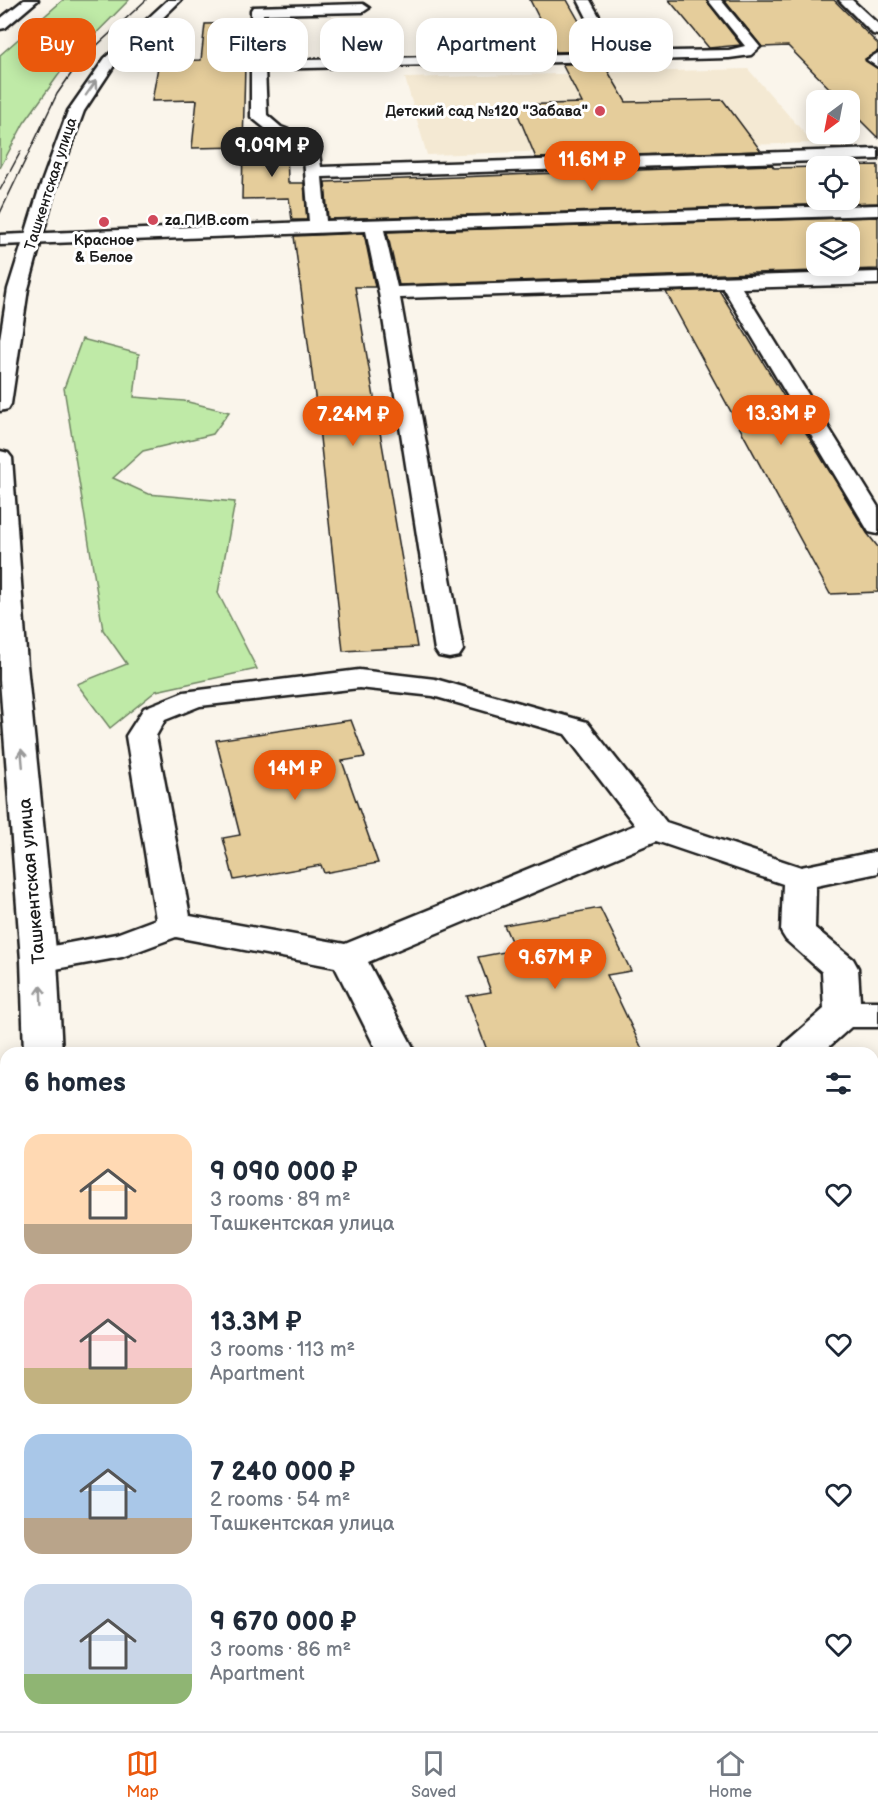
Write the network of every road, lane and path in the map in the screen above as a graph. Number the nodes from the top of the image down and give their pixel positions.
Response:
1 (32, 0) edge
2 (176, 0) edge
3 (584, 0) edge
4 (714, 0) edge
5 (845, 0) edge
6 (363, 8) dead end
7 (258, 18) edge
8 (594, 18) edge
9 (3, 20) edge
10 (878, 31) edge
11 (673, 55) edge
12 (569, 57) edge
13 (878, 57) edge
14 (878, 63) edge
15 (308, 64) edge
16 (260, 72) edge
17 (878, 154) edge
18 (315, 172) junction
19 (878, 210) edge
20 (374, 225) junction
21 (318, 226) junction
22 (32, 239) junction
23 (0, 240) edge
24 (878, 278) edge
25 (729, 283) junction
26 (389, 293) junction
27 (0, 404) edge
28 (0, 458) edge
29 (878, 527) edge
30 (449, 650) dead end
31 (655, 829) junction
32 (878, 862) edge
33 (800, 878) junction
34 (174, 925) junction
35 (348, 957) junction
36 (39, 960) junction
37 (842, 1014) junction
38 (878, 1014) edge
39 (43, 1047) edge
40 (394, 1047) edge
41 (805, 1047) edge

1 - 9 main road
22 -> 2 main road, Ташкентская улица
3 - 8 main road
4 - 11 main road
5 - 10 main road
6 - 7 main road
12 - 15 main road
13 - 14 main road
16 - 18 main road
17 - 18 main road
18 - 21 main road
19 - 20 main road
20 - 21 main road
20 - 26 main road
21 - 22 main road
22 - 23 main road
22 - 27 main road, Ташкентская улица
24 - 25 main road
25 - 26 main road
25 - 29 main road
26 - 30 main road
36 -> 28 main road, Ташкентская улица
31 - 33 main road
31 - 34 main road
31 - 35 main road
32 - 33 main road
33 - 37 main road
34 - 35 main road
34 - 36 main road
35 - 40 main road
39 -> 36 main road, Ташкентская улица
37 - 38 main road
37 - 41 main road

